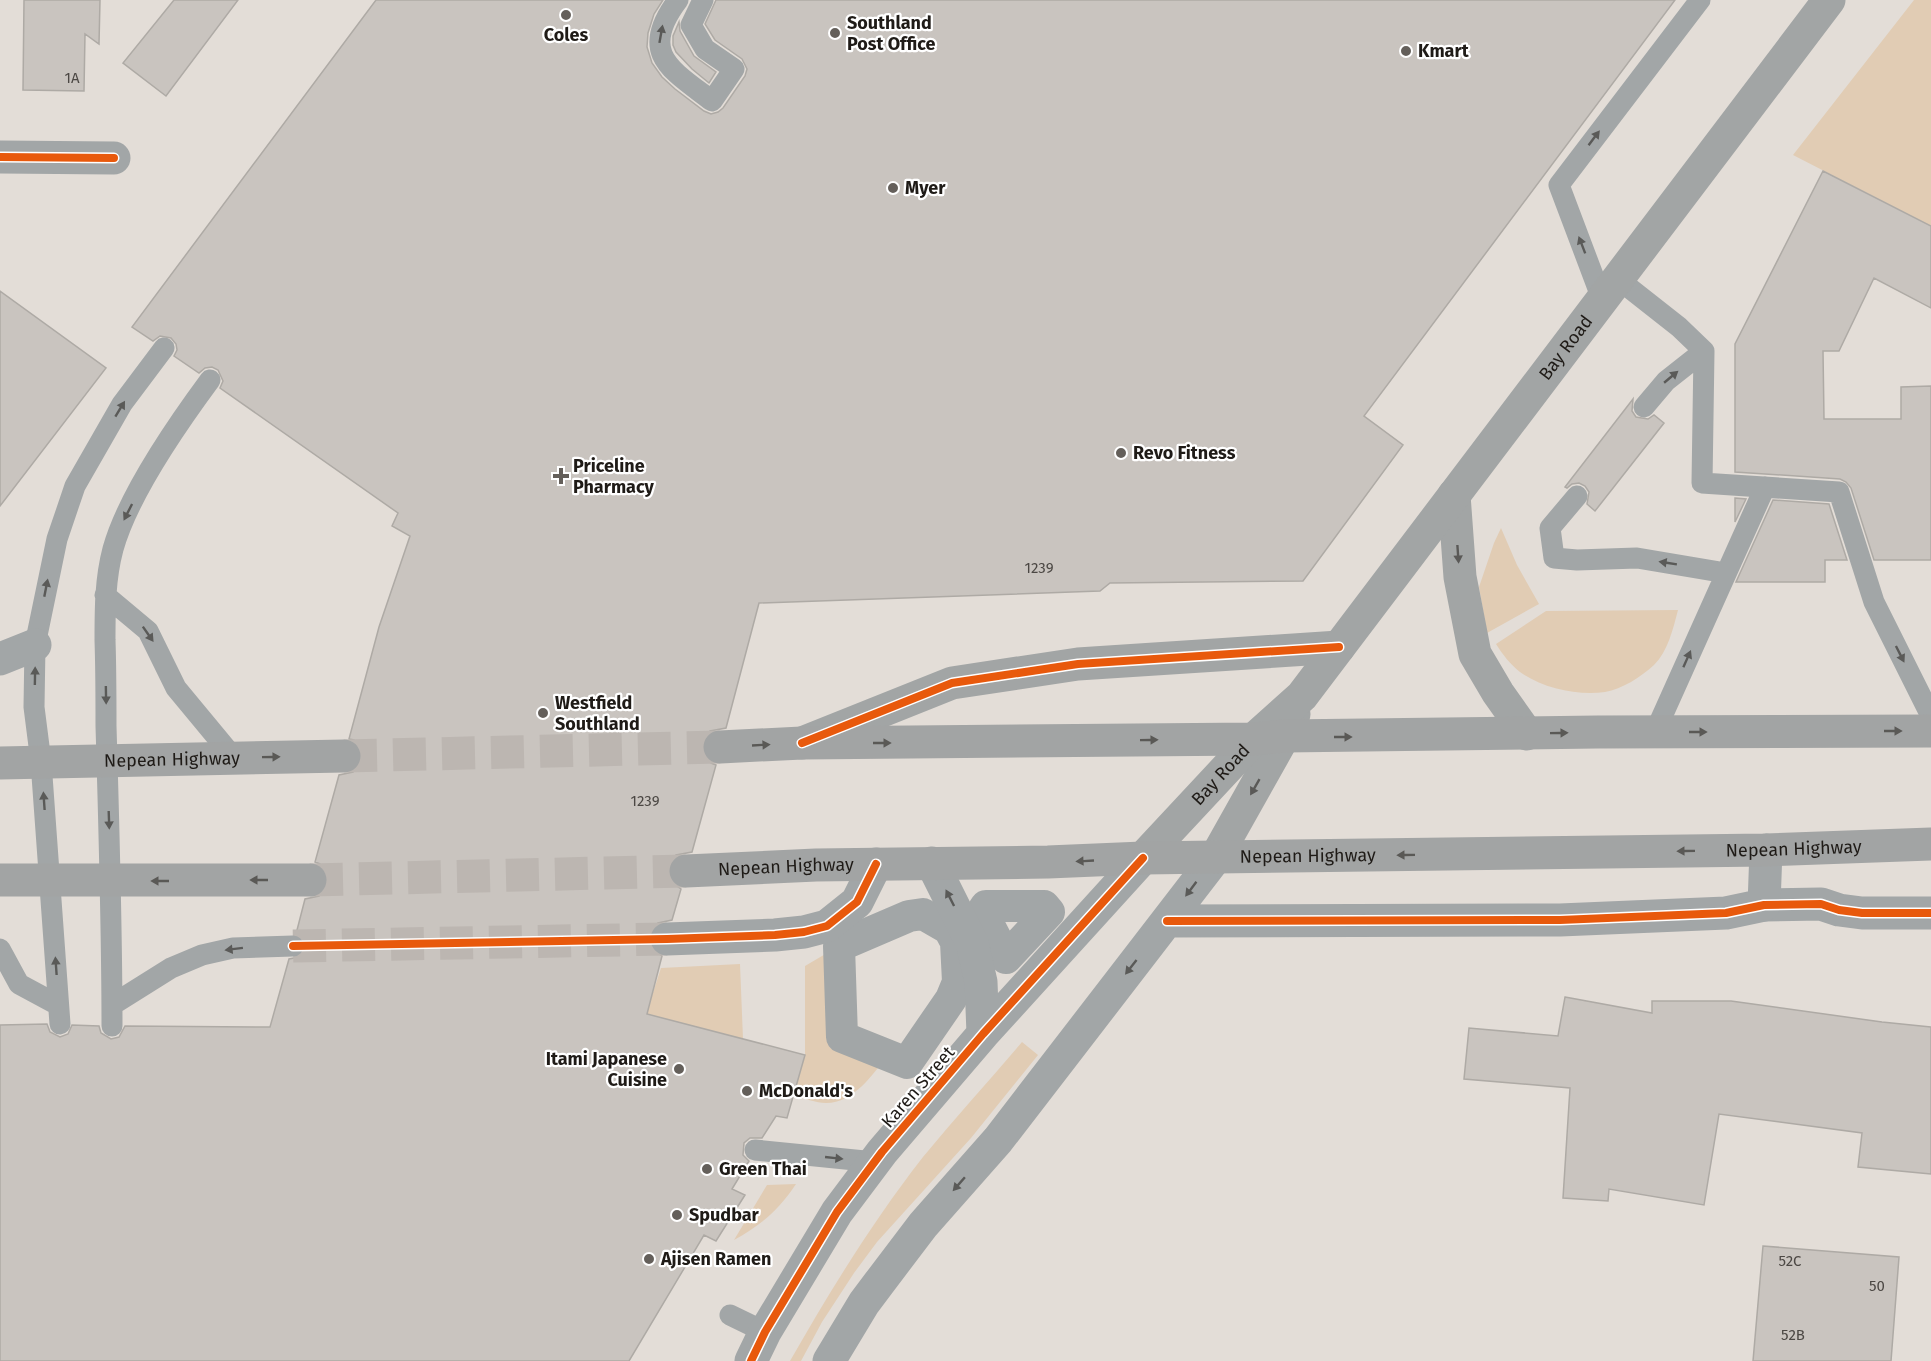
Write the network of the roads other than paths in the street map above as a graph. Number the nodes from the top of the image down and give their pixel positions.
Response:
1 (678, 0) edge
2 (703, 0) edge
3 (1700, 0) edge
4 (1829, 0) edge
5 (0, 157) edge
6 (114, 158) dead end
7 (1610, 289) junction
8 (164, 348) dead end
9 (1704, 351) junction
10 (210, 381) dead end
11 (1644, 407) dead end
12 (1765, 487) junction
13 (1454, 495) junction
14 (1577, 496) dead end
15 (1726, 573) junction
16 (105, 595) junction
17 (35, 645) junction
18 (1339, 647) junction
19 (0, 659) edge
20 (1931, 716) edge
21 (1931, 731) edge
22 (1655, 732) junction
23 (1527, 734) junction
24 (1269, 738) junction
25 (802, 743) junction
26 (720, 747) tunnel mouth
27 (344, 756) tunnel mouth
28 (234, 758) junction
29 (41, 762) junction
30 (107, 762) junction
31 (0, 763) edge
32 (1931, 844) edge
33 (1766, 850) junction
34 (1216, 857) junction
35 (1143, 858) junction
36 (932, 863) junction
37 (876, 864) junction
38 (686, 871) tunnel mouth
39 (0, 880) edge
40 (50, 880) junction
41 (310, 880) tunnel mouth
42 (111, 881) junction
43 (1764, 905) junction
44 (1931, 913) edge
45 (1167, 921) junction
46 (667, 939) tunnel mouth
47 (293, 946) tunnel mouth
48 (839, 946) joint
49 (0, 949) edge
50 (983, 1034) junction
51 (755, 1150) dead end
52 (875, 1162) junction
53 (730, 1316) dead end
54 (765, 1332) junction
55 (751, 1361) edge
56 (829, 1361) edge

2 -> 1 lane
7 -> 3 lane
4 - 7 main road, Bay Road
5 - 6 street
7 - 9 lane
7 - 13 main road, Bay Road
17 -> 8 lane
11 -> 9 lane
9 - 12 lane
10 -> 16 lane
12 - 15 lane
12 -> 20 lane
13 - 18 main road, Bay Road
13 -> 23 main road
15 -> 14 lane
22 -> 15 lane
16 -> 28 lane
16 -> 30 lane
17 - 19 street
29 -> 17 lane
18 - 24 main road, Bay Road
18 - 25 main road
22 -> 21 highway
23 -> 22 highway
24 -> 23 highway
25 -> 24 highway
24 -> 34 main road
24 - 35 main road, Bay Road
26 -> 25 highway
28 -> 27 highway, Nepean Highway
28 - 30 highway, Nepean Highway
29 - 30 highway, Nepean Highway
29 - 31 highway, Nepean Highway
40 -> 29 lane
30 -> 42 lane
32 - 33 highway, Nepean Highway
33 -> 34 highway, Nepean Highway
33 - 43 street
34 - 35 highway, Nepean Highway
34 -> 45 street
35 -> 36 highway, Nepean Highway
35 - 50 street, Karen Street
36 - 37 highway, Nepean Highway
50 -> 36 street
37 - 38 highway, Nepean Highway
37 - 46 street
39 - 40 highway
40 - 42 highway
49 -> 40 lane
41 -> 42 highway
47 -> 42 lane
43 - 44 street
43 - 45 street
45 -> 56 street
48 - 48 street
50 - 52 street, Karen Street
51 -> 52 lane
52 - 54 street, Karen Street
53 - 54 lane
54 - 55 street, Karen Street

